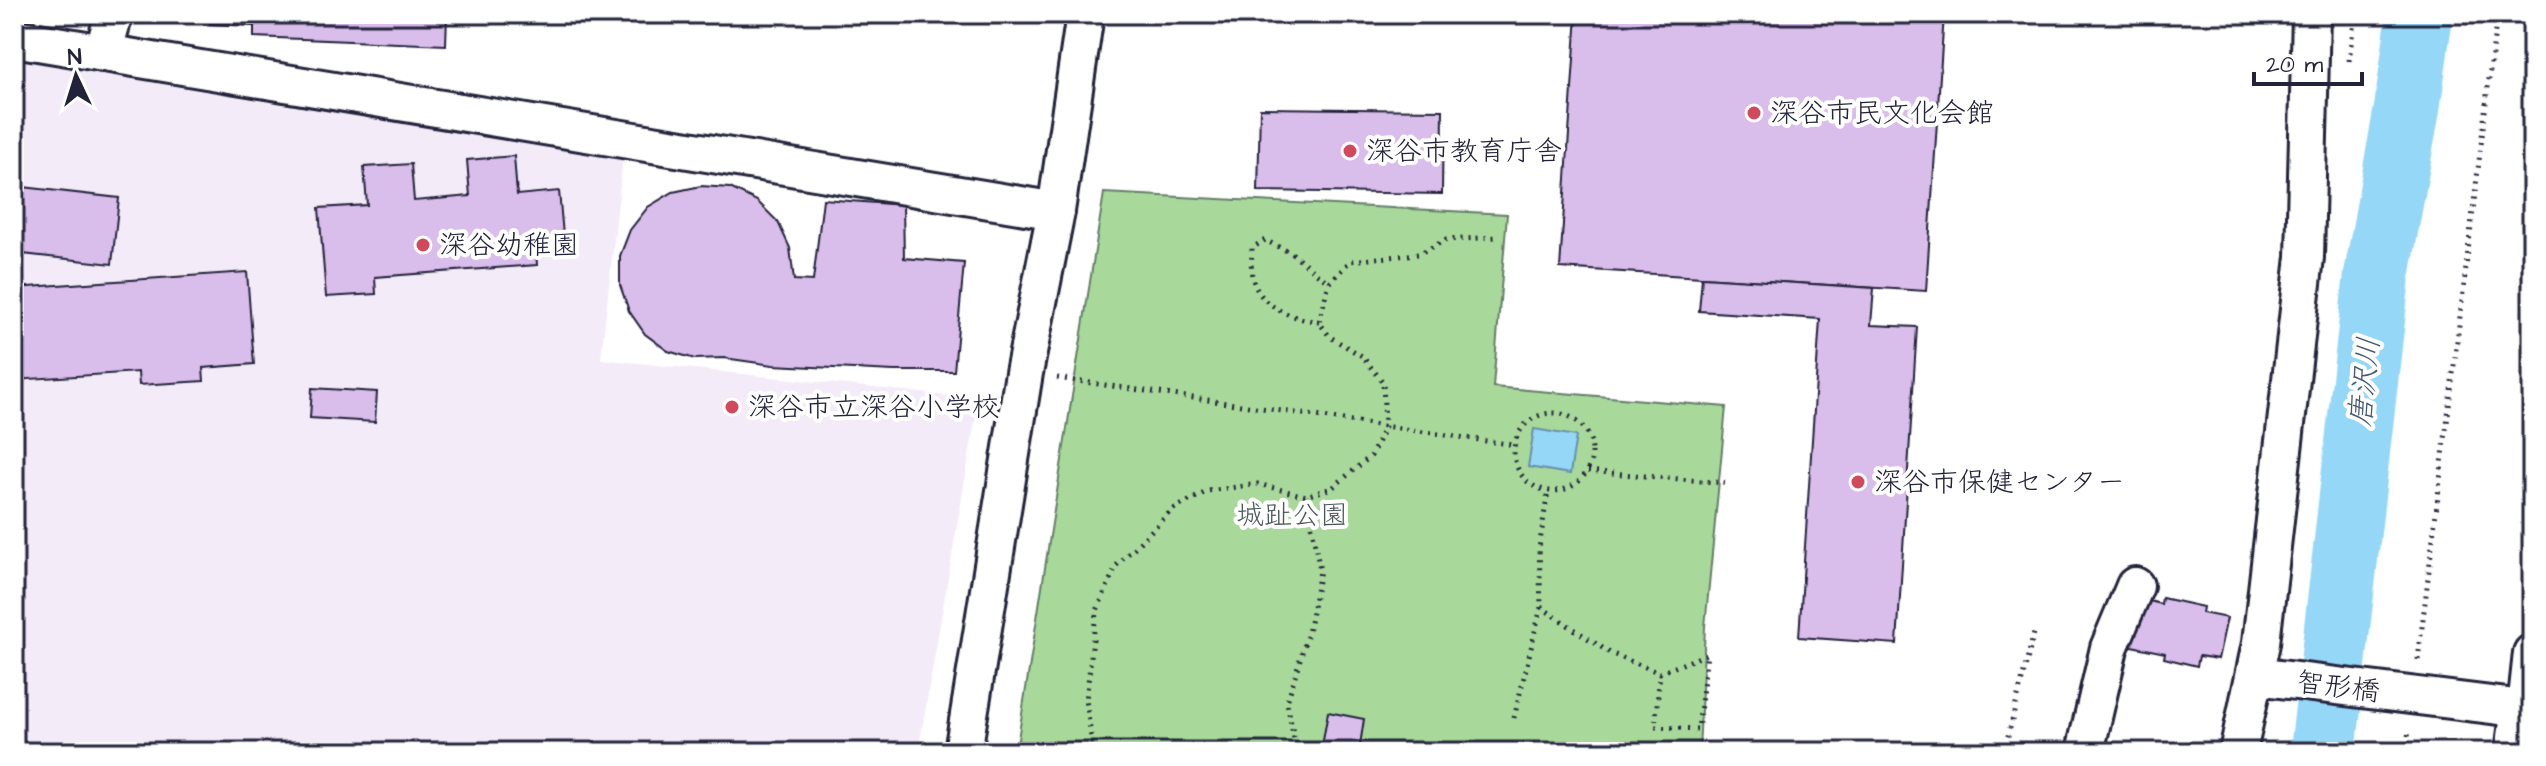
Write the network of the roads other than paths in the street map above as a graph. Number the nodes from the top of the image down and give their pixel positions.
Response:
1 (114, 14) edge
2 (1085, 14) edge
3 (2311, 14) edge
4 (14, 38) edge
5 (103, 53) junction
6 (1056, 211) junction
7 (2135, 586) dead end
8 (2532, 653) edge
9 (2263, 678) junction
10 (2529, 710) edge
11 (963, 752) edge
12 (2085, 752) edge
13 (2238, 752) edge
14 (2514, 752) edge

1 - 5 street
2 - 6 street
3 - 9 street
4 - 5 street
5 - 6 street
6 - 11 street
7 - 12 street
8 - 10 street
9 - 10 street, 智形橋
9 - 13 street
10 - 14 street

